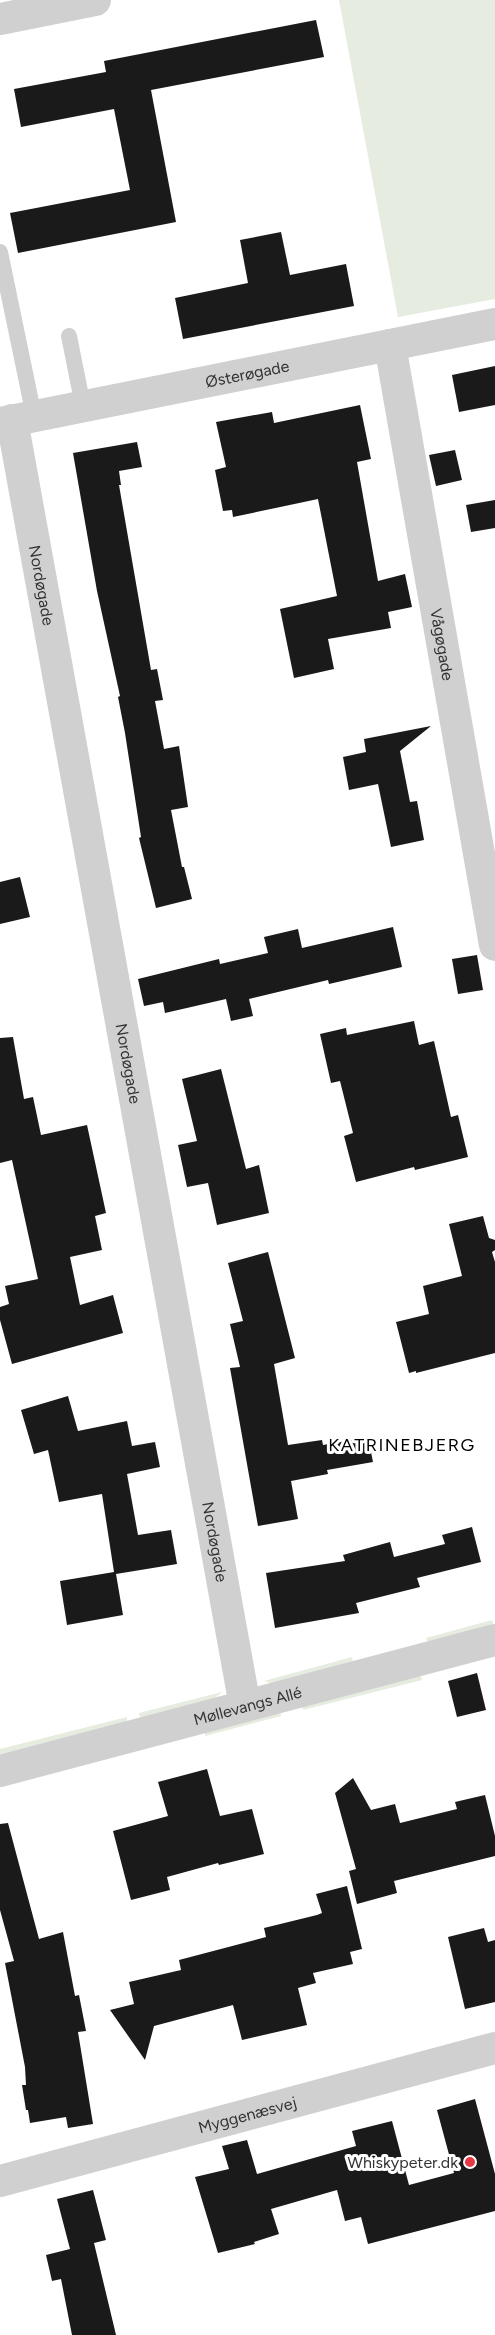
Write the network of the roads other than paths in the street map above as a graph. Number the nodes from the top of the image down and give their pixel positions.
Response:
1 (95, 0) edge
2 (0, 19) edge
3 (0, 252) edge
4 (495, 324) edge
5 (69, 336) dead end
6 (390, 345) junction
7 (83, 406) junction
8 (15, 420) edge
9 (495, 945) edge
10 (495, 1640) edge
11 (245, 1706) junction
12 (0, 1771) edge
13 (495, 2048) edge
14 (0, 2181) edge

1 - 2 street
3 - 8 lane
4 - 6 street, Østerøgade
5 - 7 lane
6 - 7 street, Østerøgade
6 - 9 street, Vågøgade
7 - 8 street, Østerøgade
8 - 11 street, Nordøgade
10 - 11 street, Møllevangs Allé
11 - 12 street, Møllevangs Allé
13 - 14 street, Myggenæsvej

